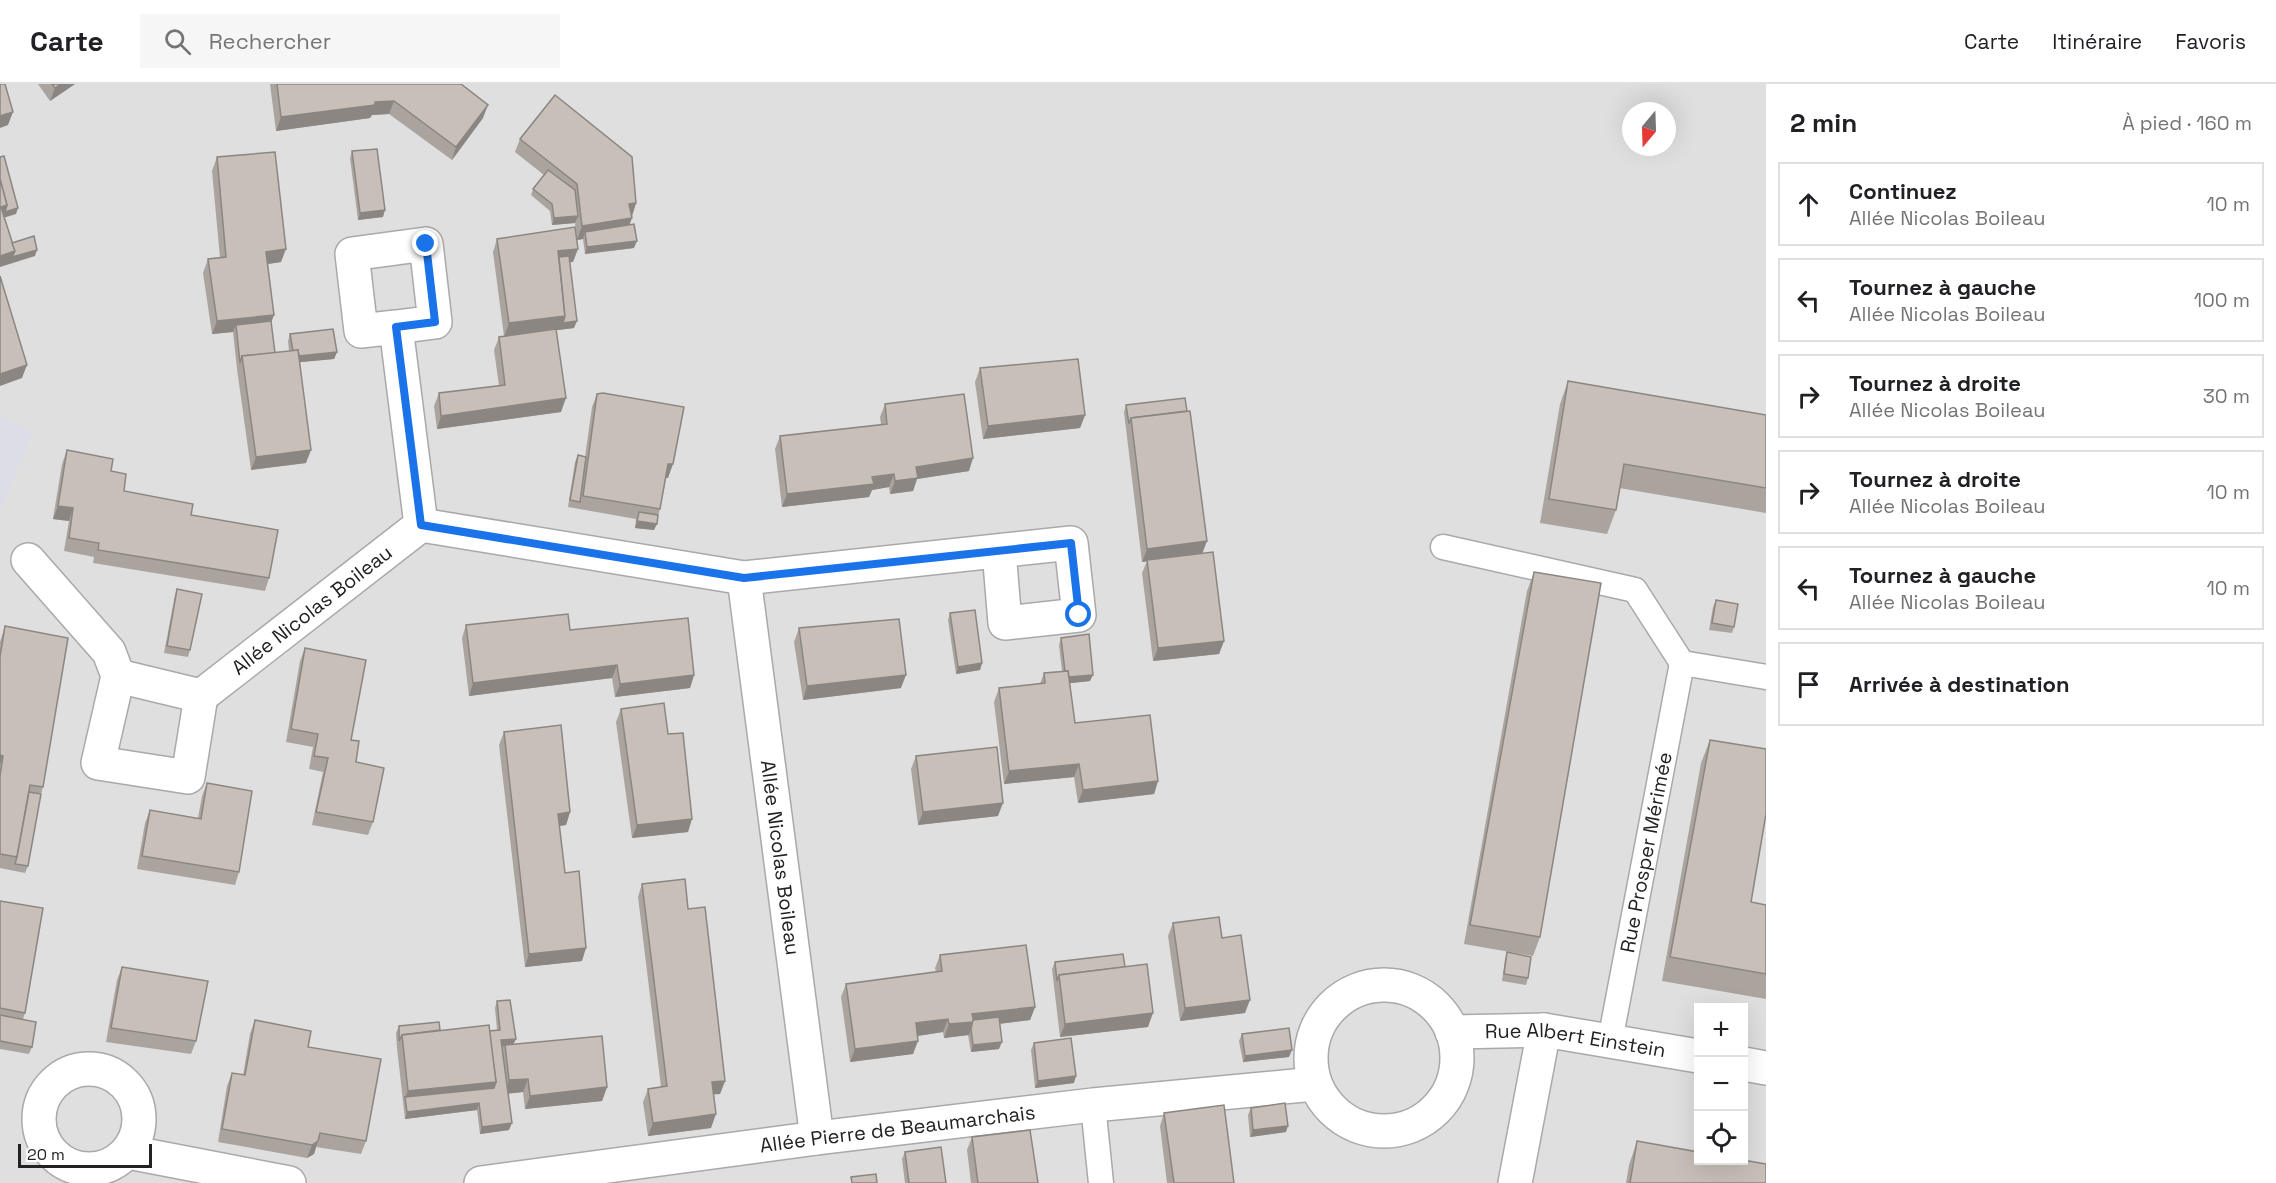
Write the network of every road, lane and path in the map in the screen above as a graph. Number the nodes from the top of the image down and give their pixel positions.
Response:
1 (396, 327) dead end
2 (421, 525) junction
3 (1443, 548) dead end
4 (999, 551) dead end
5 (28, 560) dead end
6 (744, 578) junction
7 (1682, 663) junction
8 (118, 676) junction
9 (1766, 677) edge
10 (201, 696) junction
11 (1544, 1030) junction
12 (1452, 1032) junction
13 (1610, 1041) junction
14 (1694, 1055) edge
15 (1748, 1065) edge
16 (1766, 1068) edge
17 (1315, 1084) junction
18 (1093, 1105) junction
19 (817, 1138) junction
20 (128, 1152) dead end
21 (289, 1183) edge
22 (481, 1183) edge
23 (1101, 1183) edge
24 (1515, 1183) edge

1 - 2 street
2 - 6 street
2 - 10 street, Allée Nicolas Boileau
3 - 7 lane
4 - 6 street
5 - 8 street
6 - 19 street, Allée Nicolas Boileau
7 - 9 lane
7 - 13 lane, Rue Prosper Mérimée
8 - 10 street
8 - 10 street
11 - 12 street, Rue Albert Einstein
11 - 13 street, Rue Albert Einstein
11 - 24 street
12 - 17 street
12 - 17 street
13 - 14 street, Rue Albert Einstein
15 - 16 street
17 - 18 street, Allée Pierre de Beaumarchais
18 - 19 street, Allée Pierre de Beaumarchais
18 - 23 lane
19 - 22 street, Allée Pierre de Beaumarchais
20 - 21 street

